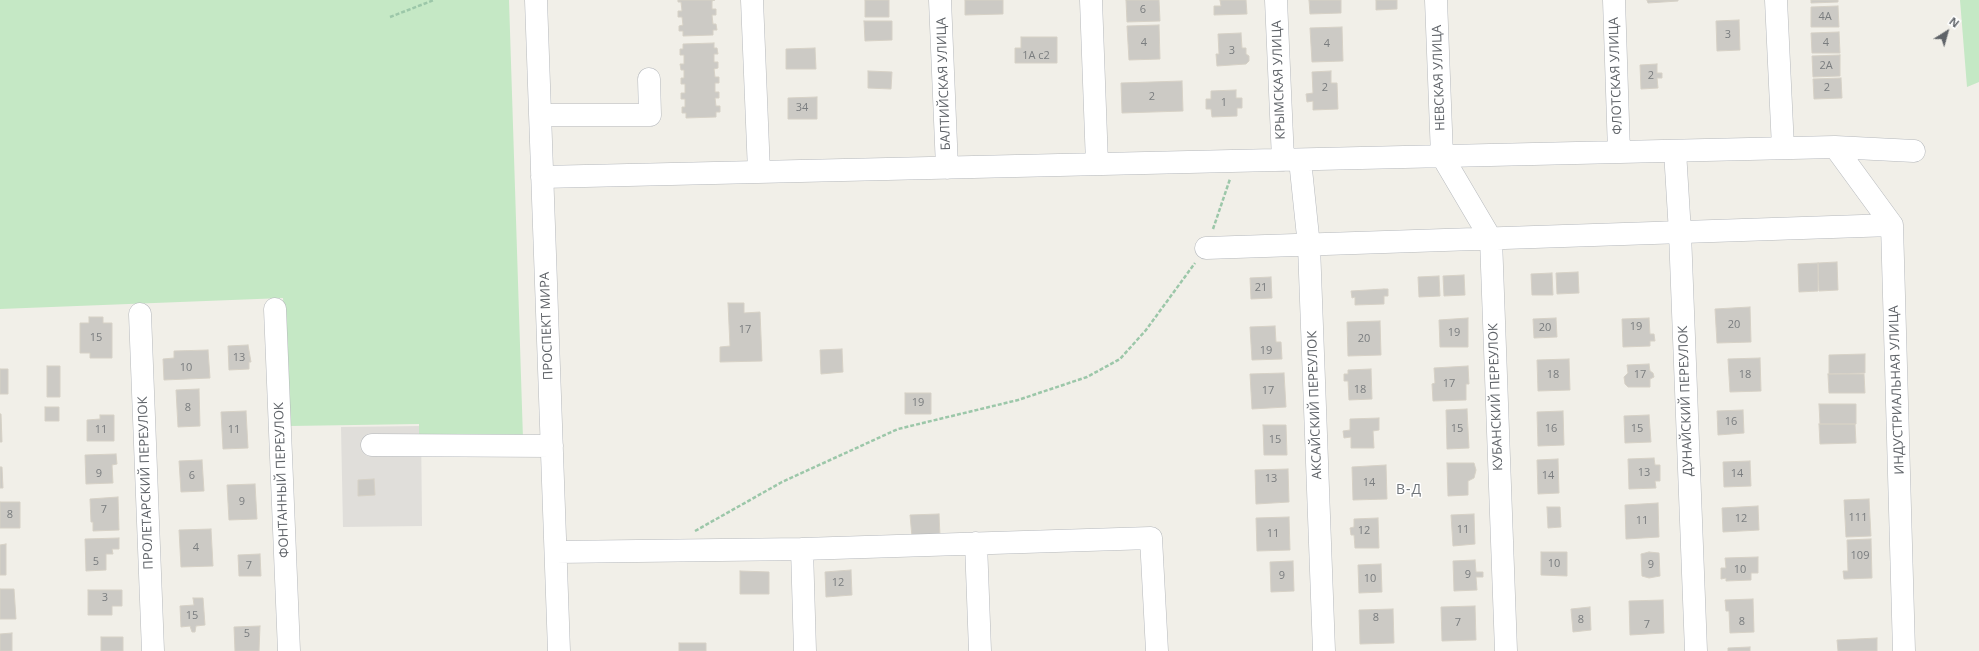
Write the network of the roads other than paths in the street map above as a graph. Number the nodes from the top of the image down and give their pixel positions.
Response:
1 (536, 0) edge
2 (752, 0) edge
3 (940, 0) edge
4 (1091, 0) edge
5 (1276, 0) edge
6 (1436, 0) edge
7 (1614, 0) edge
8 (1776, 0) edge
9 (649, 80) dead end
10 (540, 115) junction
11 (1835, 147) junction
12 (1783, 148) junction
13 (1675, 151) junction
14 (1914, 151) dead end
15 (1619, 152) junction
16 (1442, 156) junction
17 (1291, 160) junction
18 (1097, 164) junction
19 (947, 168) junction
20 (759, 172) junction
21 (542, 177) junction
22 (1892, 225) junction
23 (1680, 233) junction
24 (1491, 239) junction
25 (1309, 246) junction
26 (1206, 248) road end
27 (275, 309) dead end
28 (140, 314) dead end
29 (372, 445) dead end
30 (552, 446) junction
31 (976, 542) junction
32 (802, 549) junction
33 (556, 552) junction
34 (153, 651) edge
35 (289, 651) edge
36 (559, 651) edge
37 (805, 651) edge
38 (980, 651) edge
39 (1157, 651) edge
40 (1324, 651) edge
41 (1506, 651) edge
42 (1696, 651) edge
43 (1904, 651) edge

1 - 10 street, ПРОСПЕКТ МИРА
2 - 20 street
3 - 19 street, БАЛТИЙСКАЯ УЛИЦА
4 - 18 street
5 - 17 street, КРЫМСКАЯ УЛИЦА
6 - 16 street, НЕВСКАЯ УЛИЦА
7 - 15 street, ФЛОТСКАЯ УЛИЦА
8 - 12 street
9 - 10 street
10 - 21 street, ПРОСПЕКТ МИРА
11 - 12 street
11 - 14 street
11 - 22 street
12 - 13 street
13 - 15 street
13 - 23 street, ДУНАЙСКИЙ ПЕРЕУЛОК
15 - 16 street
16 - 17 street
16 - 24 street, КУБАНСКИЙ ПЕРЕУЛОК
17 - 18 street
17 - 25 street, АКСАЙСКИЙ ПЕРЕУЛОК
18 - 19 street
19 - 20 street
20 - 21 street
21 - 30 street, ПРОСПЕКТ МИРА
22 - 23 street
22 - 43 street, ИНДУСТРИАЛЬНАЯ УЛИЦА
23 - 24 street
23 - 42 street, ДУНАЙСКИЙ ПЕРЕУЛОК
24 - 25 street
24 - 41 street, КУБАНСКИЙ ПЕРЕУЛОК
25 - 26 street
25 - 40 street, АКСАЙСКИЙ ПЕРЕУЛОК
27 - 35 street, ФОНТАННЫЙ ПЕРЕУЛОК
28 - 34 street, ПРОЛЕТАРСКИЙ ПЕРЕУЛОК
29 - 30 street
30 - 33 street, ПРОСПЕКТ МИРА
31 - 32 street
31 - 38 street
31 - 39 street
32 - 33 street
32 - 37 street
33 - 36 street, ПРОСПЕКТ МИРА

